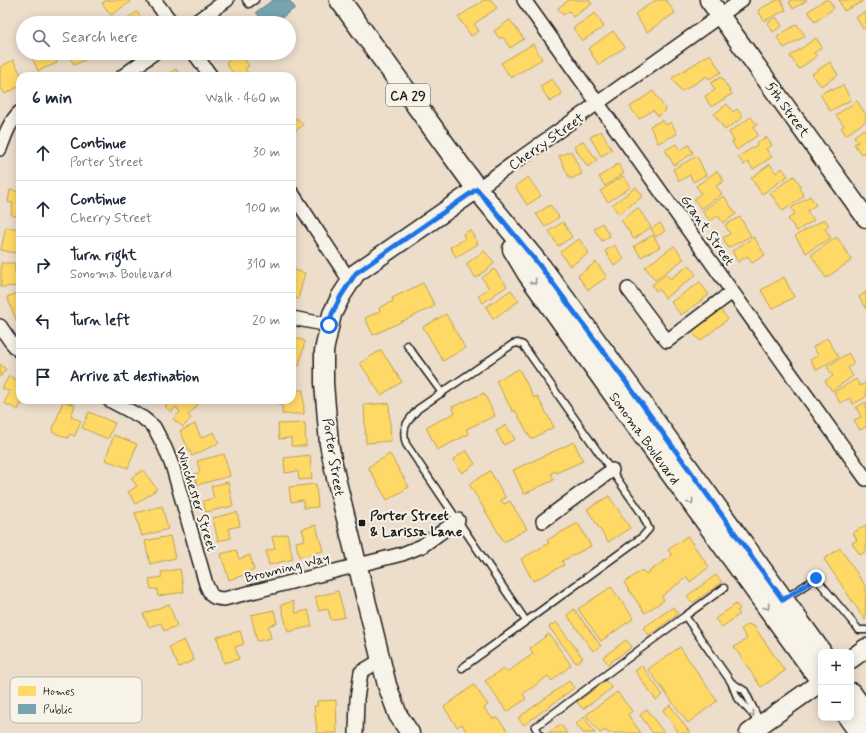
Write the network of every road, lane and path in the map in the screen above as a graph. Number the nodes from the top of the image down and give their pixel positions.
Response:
1 (154, 0) edge
2 (227, 0) edge
3 (246, 0) edge
4 (255, 0) edge
5 (340, 0) edge
6 (524, 0) edge
7 (709, 0) edge
8 (742, 0) edge
9 (720, 15) junction
10 (167, 16) edge
11 (204, 16) edge
12 (145, 60) edge
13 (199, 60) edge
14 (128, 72) edge
15 (208, 72) edge
16 (598, 104) junction
17 (16, 115) edge
18 (0, 149) edge
19 (477, 189) junction
20 (296, 199) edge
21 (866, 218) edge
22 (350, 281) junction
23 (628, 288) dead end
24 (732, 292) junction
25 (296, 319) edge
26 (329, 325) junction
27 (0, 326) edge
28 (407, 344) dead end
29 (16, 348) edge
30 (442, 393) junction
31 (117, 404) edge
32 (612, 470) junction
33 (866, 479) edge
34 (458, 520) junction
35 (542, 521) dead end
36 (357, 566) junction
37 (724, 588) dead end
38 (224, 600) joint
39 (783, 600) junction
40 (685, 616) junction
41 (526, 621) junction
42 (866, 630) edge
43 (866, 648) edge
44 (819, 649) edge
45 (854, 657) edge
46 (381, 660) junction
47 (462, 668) dead end
48 (818, 678) edge
49 (731, 682) junction
50 (818, 684) edge
51 (858, 707) edge
52 (755, 729) edge
53 (356, 733) edge
54 (410, 733) edge
55 (539, 733) edge
56 (860, 733) edge

1 - 10 street
2 - 11 street
3 - 4 lane
5 - 19 main road, Sonoma Boulevard / CA 29
6 - 16 street, Grant Street
7 - 9 street, 5th Street
8 - 9 street, Cherry Street
9 - 16 street, Cherry Street
9 - 21 street, 5th Street
12 - 14 street
13 - 15 street
16 - 19 street, Cherry Street
16 - 24 street, Grant Street
17 - 18 street
19 - 22 street, Cherry Street
19 - 39 main road, Sonoma Boulevard / CA 29
19 -> 48 main road, Sonoma Boulevard / CA 29
20 - 22 street
22 - 26 street, Porter Street
23 - 24 street
24 - 33 street, Grant Street
25 - 26 street
26 - 36 street, Porter Street
27 - 29 street
28 - 30 lane
30 - 32 lane
30 - 34 lane
31 - 38 street, Winchester Street
32 - 35 street
32 - 41 lane
34 - 36 street, Browning Way
34 - 41 lane
36 - 38 street, Browning Way
36 - 46 street, Porter Street
37 - 40 lane
39 - 42 lane
39 - 44 main road, Sonoma Boulevard / CA 29
40 - 49 lane
40 - 55 lane
41 - 47 lane
43 - 45 street
46 - 53 street
46 - 54 street, Porter Street
49 -> 52 lane
49 - 52 lane
50 - 52 street
51 - 56 main road

